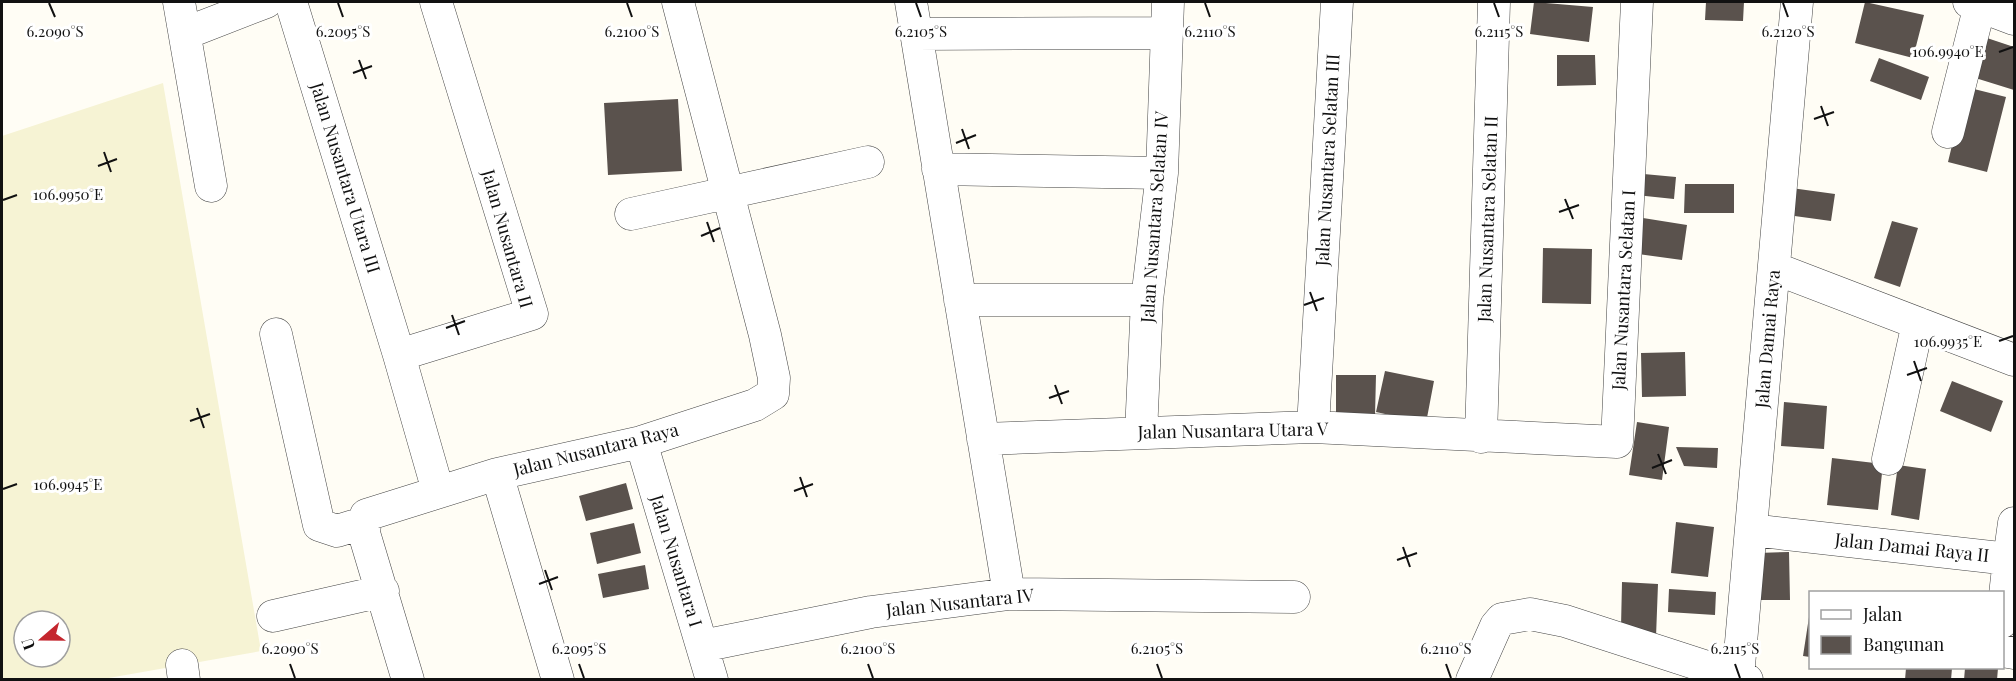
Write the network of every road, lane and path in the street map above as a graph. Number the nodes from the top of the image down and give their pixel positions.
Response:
1 (179, 2) edge
2 (266, 2) edge
3 (291, 2) edge
4 (436, 2) edge
5 (678, 2) edge
6 (911, 2) edge
7 (1168, 2) edge
8 (1337, 2) edge
9 (1494, 2) edge
10 (1637, 2) edge
11 (1797, 2) edge
12 (1974, 3) edge
13 (2014, 19) edge
14 (186, 33) junction
15 (916, 33) junction
16 (1166, 33) junction
17 (1948, 132) dead end
18 (868, 162) dead end
19 (938, 169) junction
20 (1162, 173) junction
21 (211, 186) dead end
22 (728, 193) junction
23 (632, 214) dead end
24 (1774, 268) junction
25 (960, 300) junction
26 (1147, 300) junction
27 (1918, 323) junction
28 (276, 334) dead end
29 (399, 354) junction
30 (2014, 360) edge
31 (1313, 427) junction
32 (1141, 433) junction
33 (1482, 437) junction
34 (984, 439) junction
35 (641, 442) junction
36 (1888, 459) dead end
37 (496, 474) junction
38 (438, 491) junction
39 (363, 523) junction
40 (2014, 523) edge
41 (1751, 530) junction
42 (2009, 559) junction
43 (383, 591) junction
44 (1009, 594) junction
45 (1294, 597) dead end
46 (2004, 604) edge
47 (273, 616) dead end
48 (702, 646) junction
49 (1742, 678) edge
50 (408, 680) edge
51 (558, 680) edge
52 (712, 680) edge
53 (1472, 680) edge

1 - 14 street
2 - 14 street
3 - 29 street, Jalan Nusantara Utara III
4 - 29 street, Jalan Nusantara II
5 - 22 street, Jalan Nusantara Raya
6 - 15 street
7 - 16 street, Jalan Nusantara Selatan IV
8 - 31 street, Jalan Nusantara Selatan III
9 - 33 street, Jalan Nusantara Selatan II
10 - 33 street, Jalan Nusantara Selatan I
11 - 24 street, Jalan Damai Raya
12 - 13 street
12 - 17 street
14 - 21 street
15 - 16 street
15 - 19 street
16 - 20 street, Jalan Nusantara Selatan IV
18 - 22 street
19 - 20 street
19 - 25 street
20 - 26 street, Jalan Nusantara Selatan IV
22 - 23 street
22 - 35 street, Jalan Nusantara Raya
24 - 27 street
24 - 41 street, Jalan Damai Raya
25 - 26 street
25 - 34 street
26 - 32 street, Jalan Nusantara Selatan IV
27 - 30 street
27 - 36 street
28 - 39 street
29 - 38 street
31 - 32 street, Jalan Nusantara Utara V
31 - 33 street, Jalan Nusantara Utara V
32 - 34 street, Jalan Nusantara Utara V
34 - 44 street
35 - 37 street, Jalan Nusantara Raya
35 - 48 street, Jalan Nusantara I
37 - 38 street, Jalan Nusantara Raya
37 - 51 street
38 - 39 street, Jalan Nusantara Raya
39 - 43 street
40 - 42 street
41 - 42 street, Jalan Damai Raya II
41 - 49 street, Jalan Damai Raya
42 - 46 street, Jalan Damai Raya II
43 - 47 street
43 - 50 street
44 - 45 street, Jalan Nusantara IV
44 - 48 street, Jalan Nusantara IV
48 - 52 street, Jalan Nusantara I
49 - 53 street

